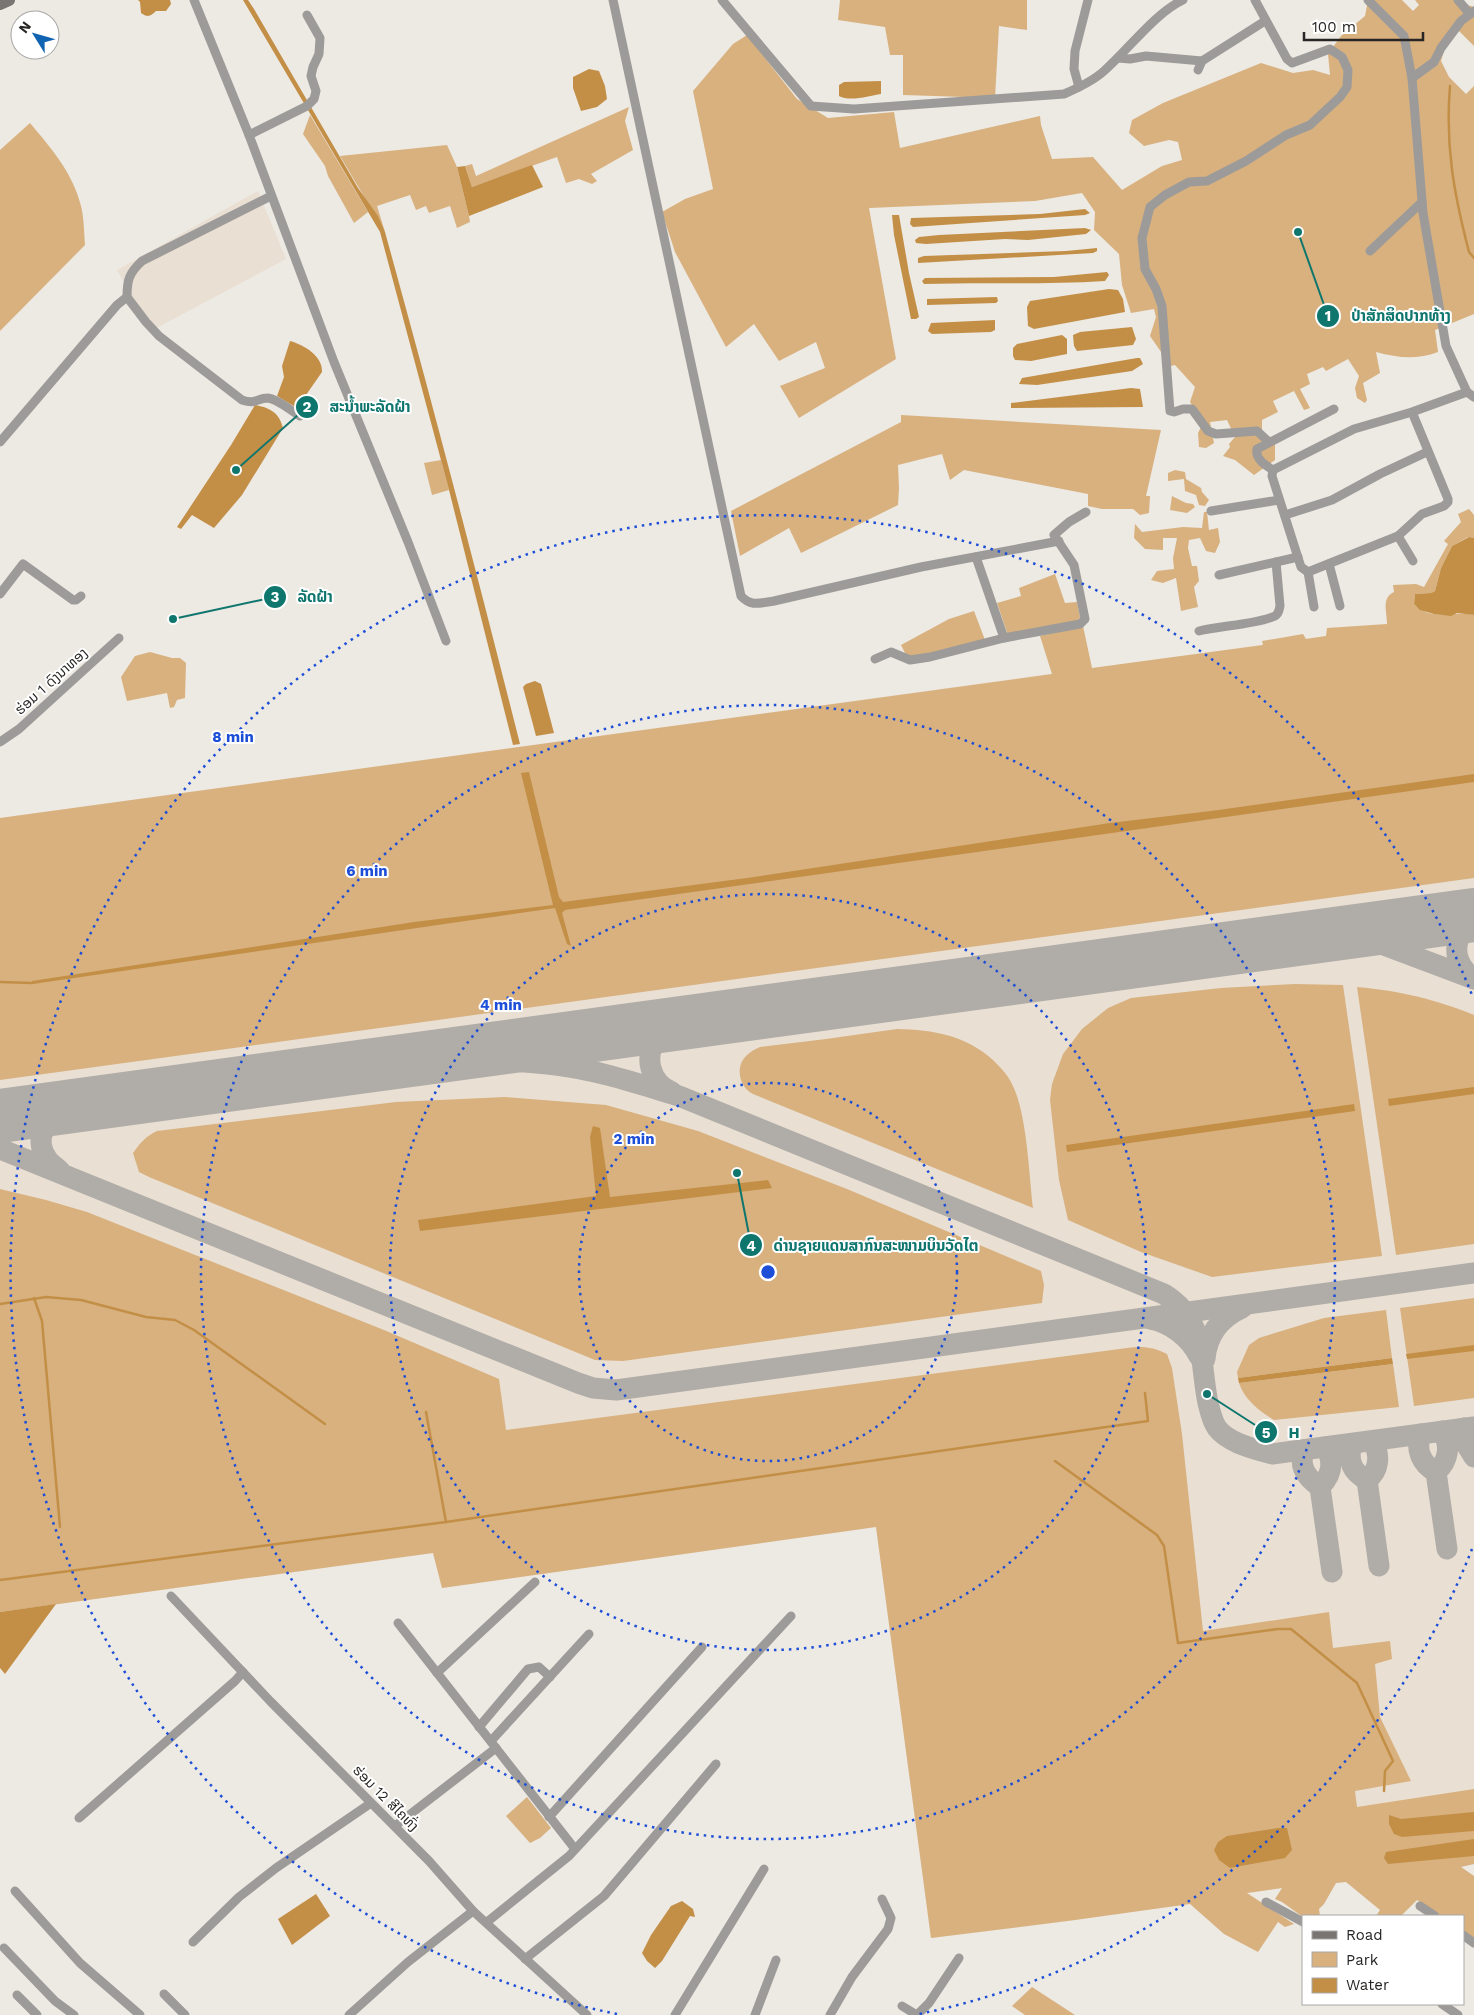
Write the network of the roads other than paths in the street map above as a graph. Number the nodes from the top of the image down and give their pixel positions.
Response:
1 (9, 0) edge
2 (194, 0) edge
3 (613, 0) edge
4 (722, 0) edge
5 (1088, 0) edge
6 (1183, 0) edge
7 (1255, 0) edge
8 (1368, 0) edge
9 (1458, 0) edge
10 (0, 4) edge
11 (1472, 13) edge
12 (306, 15) dead end
13 (1265, 21) junction
14 (1118, 58) junction
15 (1202, 60) junction
16 (1198, 70) dead end
17 (1412, 78) junction
18 (1079, 87) junction
19 (249, 135) junction
20 (271, 196) junction
21 (1422, 202) junction
22 (1370, 250) dead end
23 (128, 297) junction
24 (1471, 394) edge
25 (1334, 409) dead end
26 (1412, 412) junction
27 (300, 416) dead end
28 (0, 442) edge
29 (1269, 442) junction
30 (1427, 452) junction
31 (1273, 470) junction
32 (1279, 500) junction
33 (1211, 511) dead end
34 (1086, 512) dead end
35 (1285, 515) junction
36 (1398, 536) junction
37 (1059, 541) junction
38 (976, 557) junction
39 (1298, 557) junction
40 (1413, 561) dead end
41 (1276, 562) junction
42 (1329, 564) junction
43 (1308, 572) junction
44 (1218, 575) dead end
45 (0, 594) edge
46 (81, 596) dead end
47 (1340, 606) dead end
48 (1314, 607) dead end
49 (1199, 631) dead end
50 (119, 638) dead end
51 (1004, 638) junction
52 (446, 641) dead end
53 (875, 659) dead end
54 (0, 742) edge
55 (535, 1582) dead end
56 (171, 1596) dead end
57 (790, 1616) dead end
58 (398, 1623) dead end
59 (589, 1634) dead end
60 (702, 1647) dead end
61 (243, 1672) junction
62 (437, 1673) junction
63 (550, 1677) junction
64 (479, 1727) junction
65 (493, 1745) junction
66 (716, 1764) dead end
67 (371, 1803) junction
68 (550, 1817) junction
69 (79, 1818) dead end
70 (395, 1826) junction
71 (575, 1849) junction
72 (764, 1869) dead end
73 (15, 1891) dead end
74 (882, 1899) dead end
75 (1266, 1902) dead end
76 (1420, 1906) dead end
77 (473, 1912) junction
78 (1434, 1915) edge
79 (1302, 1921) edge
80 (487, 1922) junction
81 (193, 1942) dead end
82 (4, 1948) dead end
83 (959, 1958) dead end
84 (525, 1959) junction
85 (776, 1960) dead end
86 (164, 1994) dead end
87 (17, 1995) dead end
88 (1443, 2005) edge
89 (902, 2006) dead end
90 (37, 2015) edge
91 (74, 2015) edge
92 (140, 2015) edge
93 (185, 2015) edge
94 (349, 2015) edge
95 (587, 2015) edge
96 (675, 2015) edge
97 (755, 2015) edge
98 (830, 2015) edge
99 (917, 2015) edge
100 (1458, 2015) edge

1 - 10 main road
2 - 19 street
3 - 38 street
4 - 18 street
5 - 18 street
6 - 14 street
7 - 13 street
8 - 17 street
9 - 11 street
11 - 17 street
12 - 19 street
13 - 15 street
13 - 29 street
14 - 15 street
14 - 18 street
15 - 16 street
17 - 21 street
19 - 20 street
20 - 23 street
20 - 52 street
21 - 22 street
21 - 24 street
23 - 27 street
23 - 28 street
24 - 26 street
25 - 29 street
26 - 30 street
26 - 31 street
29 - 31 street
30 - 35 street
30 - 36 street
31 - 32 street
32 - 33 street
32 - 35 street
34 - 37 street
35 - 39 street
36 - 40 street
36 - 42 street
37 - 38 street
37 - 51 street
38 - 51 street
39 - 41 street
39 - 43 street
41 - 44 street
41 - 49 street
42 - 43 street
42 - 47 street
43 - 48 street
45 - 46 street
50 - 54 street, ຮ່ອມ 1 ດົງນາທອງ
51 - 53 street
55 - 62 street
56 - 61 street, ຮ່ອມ 12 ສີໄຄທົ່ງ
57 - 71 street
58 - 62 street
59 - 63 street
60 - 68 street
61 - 67 street, ຮ່ອມ 12 ສີໄຄທົ່ງ
61 - 69 street
62 - 64 street
63 - 64 street
63 - 65 street
64 - 65 street
65 - 68 street
65 - 70 street
66 - 84 street
67 - 70 street, ຮ່ອມ 12 ສີໄຄທົ່ງ
67 - 81 street
68 - 71 street
70 - 77 street, ຮ່ອມ 12 ສີໄຄທົ່ງ
71 - 80 street
72 - 96 street
73 - 92 street
74 - 98 street
75 - 79 street
76 - 78 street
77 - 80 street, ຮ່ອມ 12 ສີໄຄທົ່ງ
77 - 94 street
80 - 84 street, ຮ່ອມ 12 ສີໄຄທົ່ງ
82 - 91 street
83 - 99 street
84 - 95 street, ຮ່ອມ 12 ສີໄຄທົ່ງ
85 - 97 street
86 - 93 street
87 - 90 street
88 - 100 street
89 - 99 street

